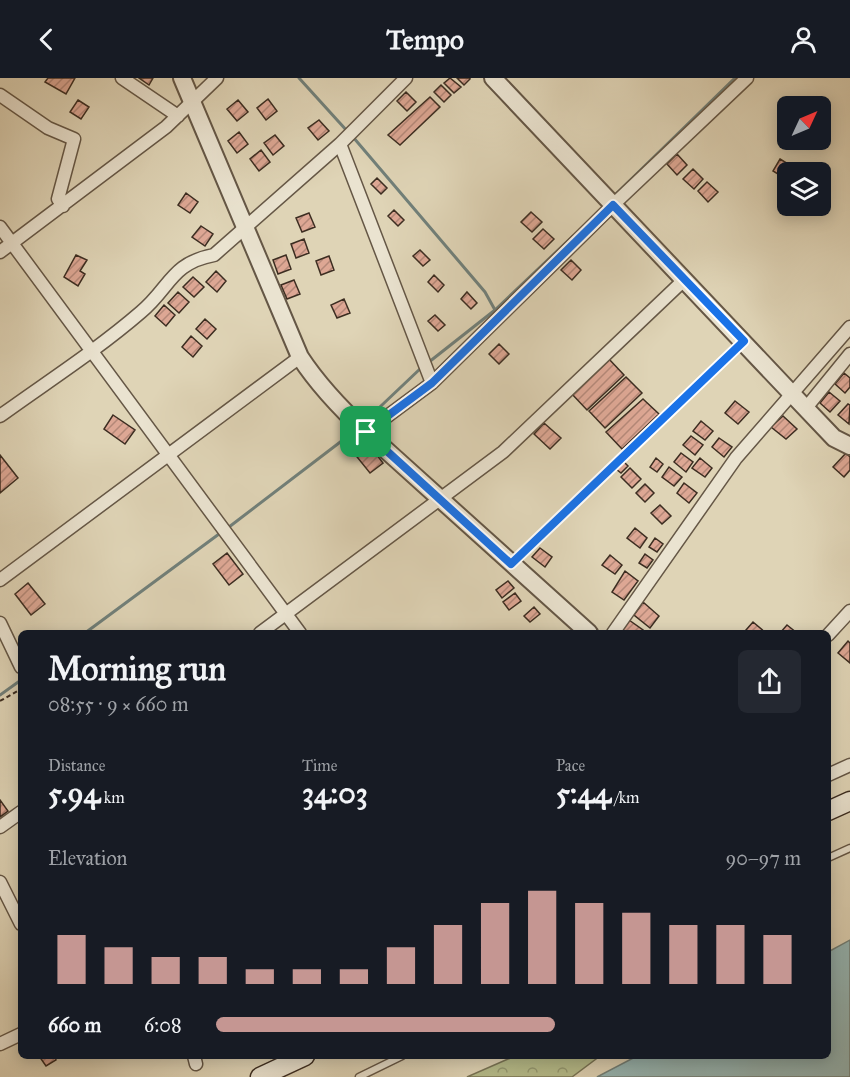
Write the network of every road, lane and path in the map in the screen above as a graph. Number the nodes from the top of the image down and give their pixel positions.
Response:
1 (122, 78) edge
2 (182, 78) edge
3 (218, 78) edge
4 (406, 78) edge
5 (493, 78) edge
6 (747, 78) edge
7 (0, 95) edge
8 (192, 102) junction
9 (178, 116) junction
10 (346, 137) junction
11 (613, 205) junction
12 (63, 206) junction
13 (0, 228) edge
14 (245, 228) junction
15 (13, 243) junction
16 (0, 252) edge
17 (684, 280) junction
18 (850, 327) edge
19 (744, 341) junction
20 (91, 350) junction
21 (850, 354) edge
22 (300, 357) junction
23 (432, 383) junction
24 (793, 395) junction
25 (806, 408) junction
26 (0, 416) edge
27 (366, 432) junction
28 (850, 446) edge
29 (170, 455) junction
30 (440, 500) junction
31 (511, 564) junction
32 (0, 580) edge
33 (850, 611) edge
34 (286, 614) junction
35 (0, 623) edge
36 (264, 630) edge
37 (298, 630) edge
38 (579, 630) edge
39 (615, 630) edge
40 (831, 632) edge
41 (18, 661) edge
42 (18, 691) edge
43 (0, 701) edge
44 (850, 765) edge
45 (831, 774) edge
46 (850, 801) edge
47 (831, 810) edge
48 (18, 814) edge
49 (0, 827) edge
50 (850, 848) edge
51 (831, 857) edge
52 (0, 882) edge
53 (18, 918) edge
54 (18, 1035) edge
55 (0, 1044) edge
56 (299, 1059) edge
57 (396, 1059) edge
58 (260, 1077) edge
59 (359, 1077) edge

1 - 9 street
2 - 8 street
3 - 8 street
4 - 10 street
5 - 11 street
6 - 11 street
7 - 12 street
8 - 9 street
8 - 14 street
9 - 12 street
10 - 14 street
10 - 23 street
11 - 17 street
11 - 23 street
12 - 15 street
13 - 15 street
14 - 20 street
14 - 22 street
15 - 16 street
15 - 20 street
17 - 19 street
17 - 30 street
18 - 24 street
19 - 24 street
19 - 31 path
20 - 26 street
20 - 29 street
21 - 25 street
22 - 27 street
22 - 29 street
23 - 27 street
24 - 25 street
24 - 39 street
25 - 28 street
27 - 30 street
29 - 32 street
29 - 34 street
30 - 31 street
30 - 34 street
31 - 38 street
33 - 40 street
34 - 36 street
34 - 37 street
35 - 41 street
42 - 43 path
44 - 45 street
46 - 47 main road
48 - 49 street
50 - 51 lane
52 - 53 street
54 - 55 street
56 - 58 main road
57 - 59 lane

